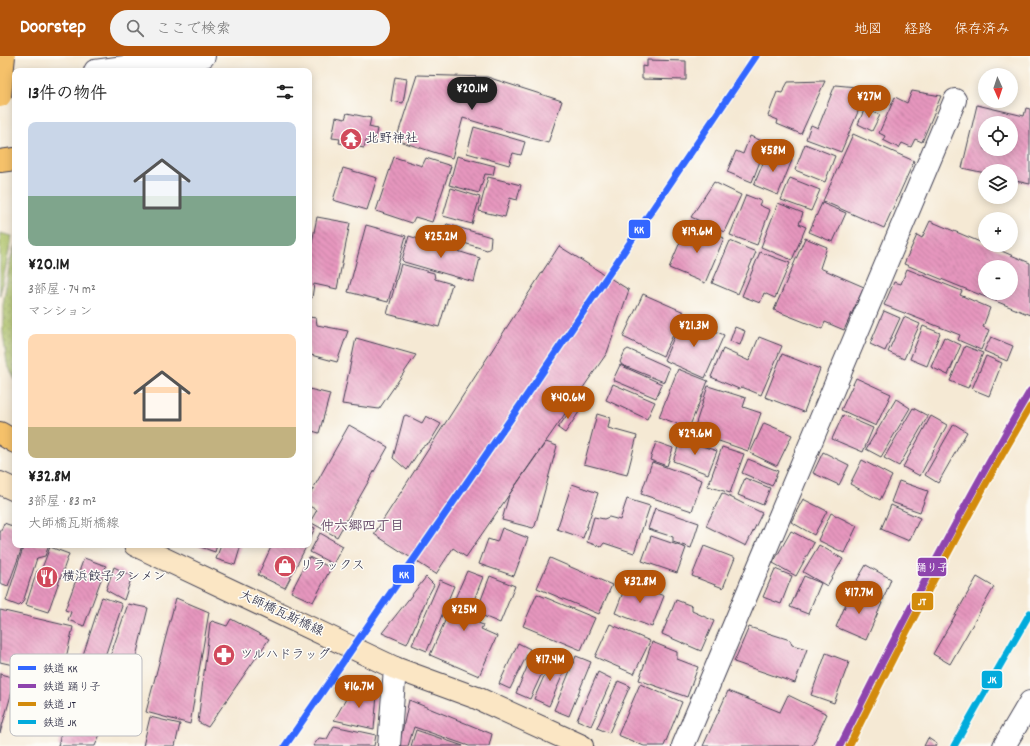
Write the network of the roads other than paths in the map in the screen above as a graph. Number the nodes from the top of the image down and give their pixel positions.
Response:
1 (4, 56) edge
2 (204, 56) edge
3 (117, 68) edge
4 (12, 82) edge
5 (0, 84) edge
6 (0, 96) edge
7 (955, 100) dead end
8 (12, 159) edge
9 (0, 161) edge
10 (0, 433) edge
11 (12, 440) edge
12 (0, 483) edge
13 (12, 489) edge
14 (141, 548) edge
15 (395, 668) junction
16 (1030, 702) edge
17 (389, 746) edge
18 (582, 746) edge
19 (683, 746) edge
20 (1004, 746) edge

1 - 6 highway, bridge
2 - 3 street
4 - 5 street
7 - 19 street
8 - 9 highway
10 - 11 highway
12 - 13 street
14 - 15 street, 大師橋瓦斯橋線
15 - 17 street
15 - 18 street, 大師橋瓦斯橋線
16 - 20 street

